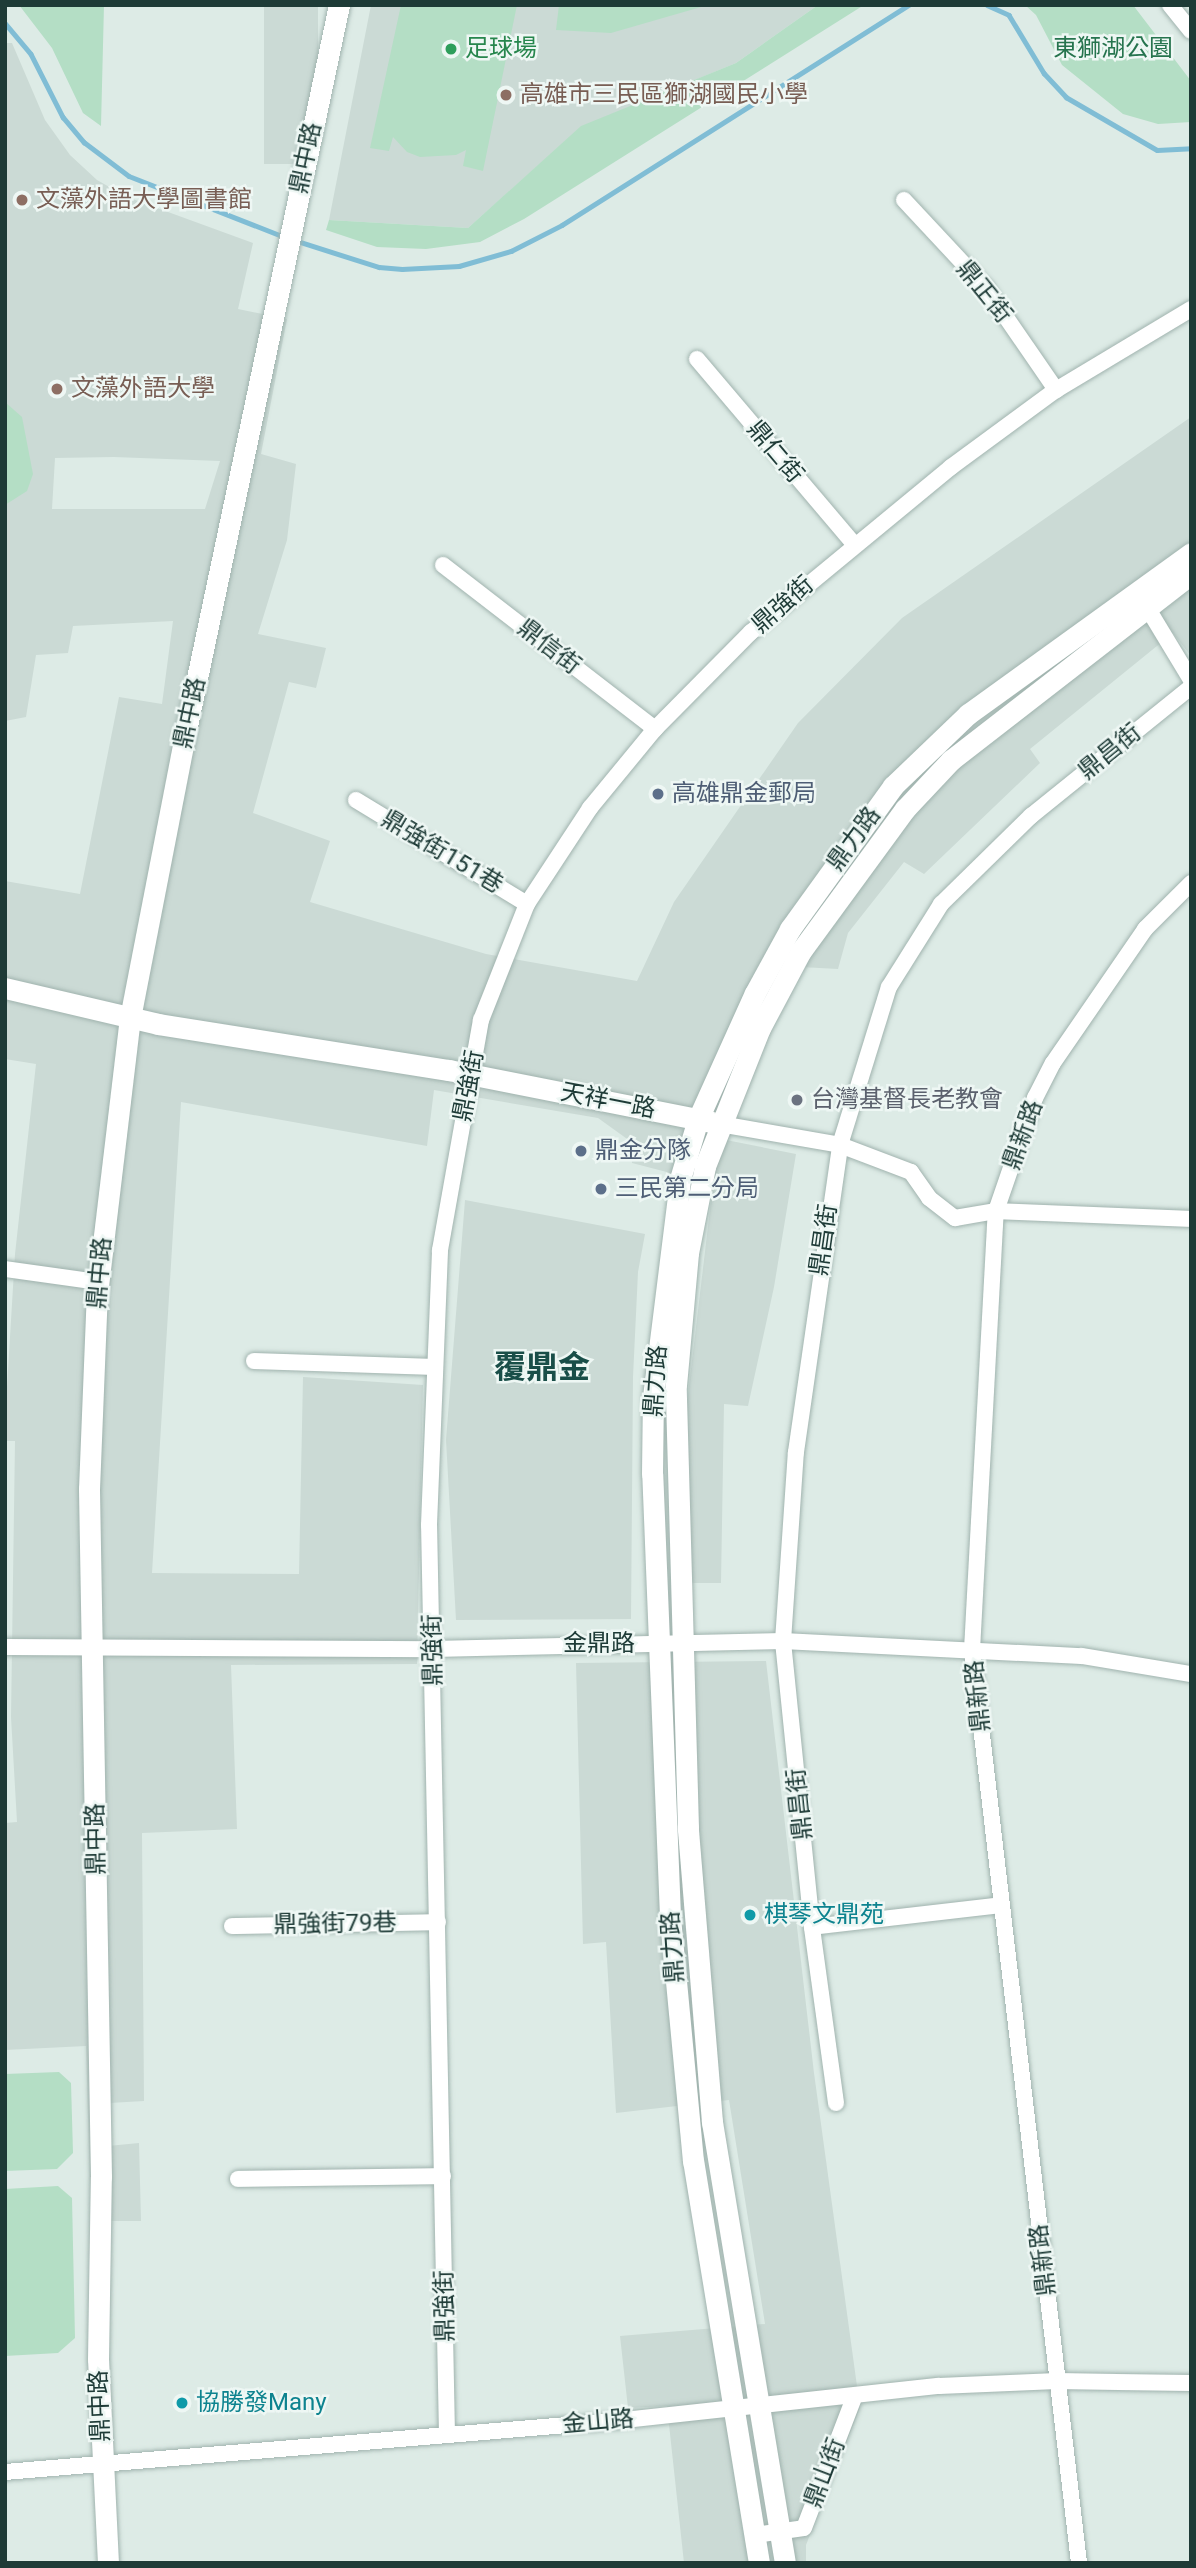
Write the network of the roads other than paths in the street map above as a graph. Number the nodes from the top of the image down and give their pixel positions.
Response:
1 (339, 5) edge
2 (1170, 5) edge
3 (1191, 31) edge
4 (904, 200) dead end
5 (1191, 309) edge
6 (697, 359) dead end
7 (1056, 390) junction
8 (853, 544) junction
9 (1191, 553) edge
10 (443, 565) dead end
11 (1191, 574) edge
12 (1142, 599) junction
13 (1191, 680) edge
14 (1191, 687) edge
15 (655, 729) junction
16 (356, 800) dead end
17 (1191, 883) edge
18 (527, 904) junction
19 (5, 988) edge
20 (130, 1018) junction
21 (471, 1075) junction
22 (698, 1119) junction
23 (720, 1124) junction
24 (840, 1145) junction
25 (996, 1211) junction
26 (1191, 1219) edge
27 (5, 1269) edge
28 (98, 1282) junction
29 (254, 1362) dead end
30 (435, 1367) junction
31 (783, 1641) junction
32 (661, 1644) junction
33 (683, 1644) junction
34 (5, 1647) edge
35 (434, 1649) junction
36 (93, 1650) junction
37 (972, 1650) junction
38 (1191, 1674) edge
39 (1002, 1905) junction
40 (438, 1922) junction
41 (232, 1926) dead end
42 (812, 1927) junction
43 (836, 2103) dead end
44 (443, 2176) junction
45 (238, 2179) dead end
46 (1057, 2381) junction
47 (1191, 2383) edge
48 (855, 2395) junction
49 (758, 2406) junction
50 (734, 2408) junction
51 (447, 2435) junction
52 (102, 2465) junction
53 (5, 2472) edge
54 (780, 2531) junction
55 (755, 2535) junction
56 (108, 2563) edge
57 (759, 2563) edge
58 (785, 2563) edge
59 (1079, 2563) edge

1 - 20 street, 鼎中路
2 - 3 street
4 - 7 street, 鼎正街
5 - 7 street, 鼎強街
6 - 8 street, 鼎仁街
7 - 8 street, 鼎強街
8 - 15 street, 鼎強街
9 - 12 street, 鼎力路
10 - 15 street, 鼎信街
11 - 12 street, 鼎力路
12 - 13 street
12 - 22 street, 鼎力路
12 - 23 street, 鼎力路
14 - 24 street, 鼎昌街
15 - 18 street, 鼎強街
16 - 18 street, 鼎強街151巷
17 - 25 street, 鼎新路
18 - 21 street, 鼎強街
19 - 20 street, 天祥一路
20 - 21 street, 天祥一路
20 - 28 street, 鼎中路
21 - 22 street, 天祥一路
21 - 30 street, 鼎強街
22 - 23 street, 天祥一路
22 - 32 street, 鼎力路
23 - 24 street, 天祥一路
23 - 33 street, 鼎力路
24 - 25 street, 天祥一路
24 - 31 street, 鼎昌街
25 - 26 street, 天祥一路
25 - 37 street, 鼎新路
27 - 28 street
28 - 36 street, 鼎中路
29 - 30 street
30 - 35 street, 鼎強街
31 - 33 street, 金鼎路
31 - 37 street, 金鼎路
31 - 42 street, 鼎昌街
32 - 33 street, 金鼎路
32 - 35 street, 金鼎路
32 - 50 street, 鼎力路
33 - 49 street, 鼎力路
34 - 36 street, 金鼎路
35 - 36 street, 金鼎路
35 - 40 street, 鼎強街
36 - 52 street, 鼎中路
37 - 38 street, 金鼎路
37 - 39 street, 鼎新路
39 - 42 street
39 - 46 street, 鼎新路
40 - 41 street, 鼎強街79巷
40 - 44 street, 鼎強街
42 - 43 street, 鼎昌街
44 - 45 street
44 - 51 street, 鼎強街
46 - 47 street, 金山路
46 - 48 street, 金山路
46 - 59 street, 鼎新路
48 - 49 street, 金山路
48 - 54 street, 鼎山街
49 - 50 street, 金山路
49 - 54 street, 鼎山街
50 - 51 street, 金山路
50 - 55 street
51 - 52 street, 金山路
52 - 53 street, 金山路
52 - 56 street, 鼎中路
54 - 55 street, 鼎山街
54 - 58 street, 鼎山街
55 - 57 street

